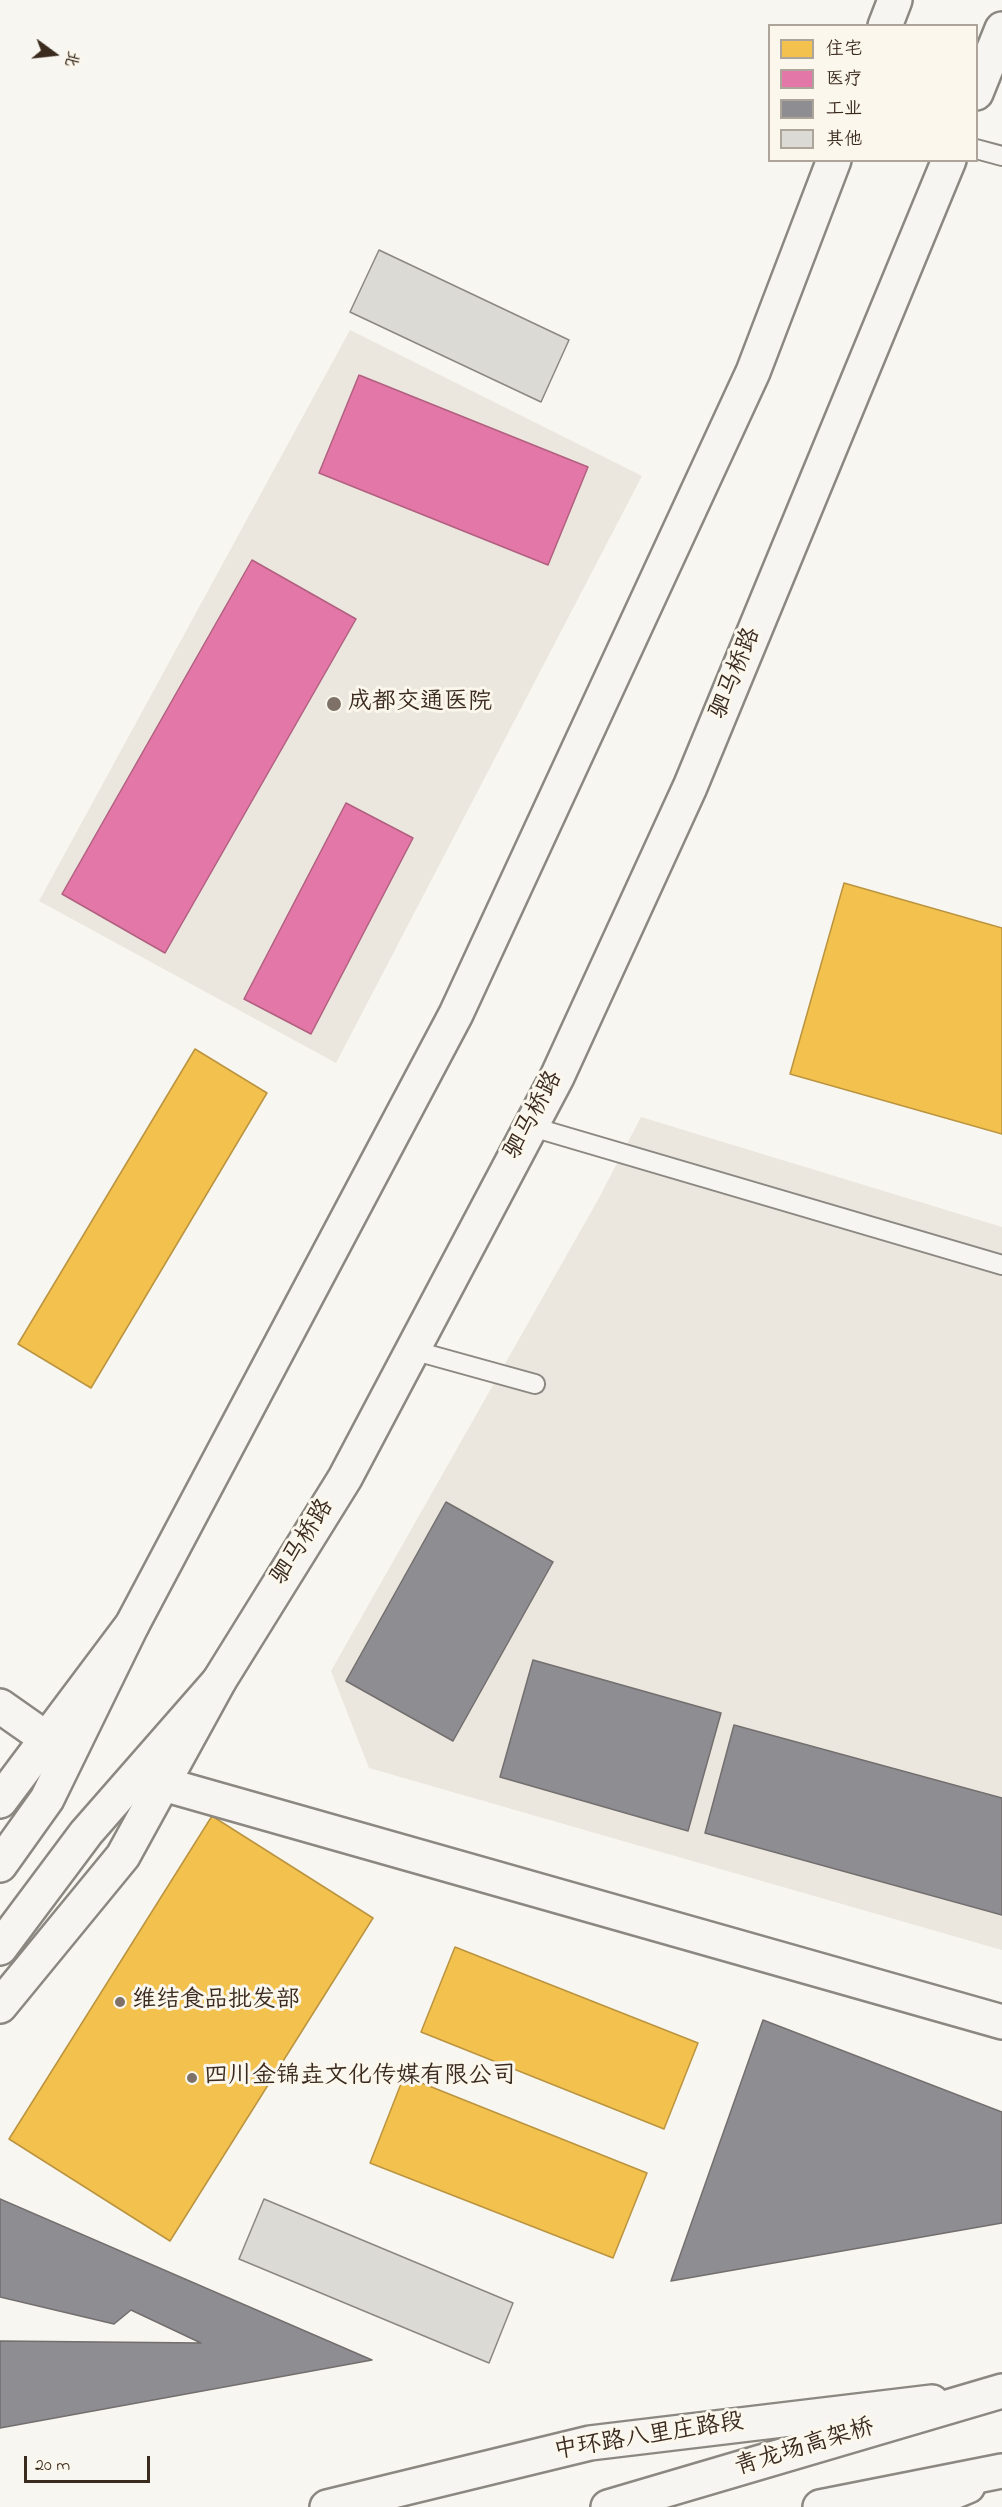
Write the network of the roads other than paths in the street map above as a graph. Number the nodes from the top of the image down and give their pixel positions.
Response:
1 (895, 0) edge
2 (886, 24) edge
3 (1002, 30) edge
4 (978, 88) edge
5 (978, 150) edge
6 (1002, 156) edge
7 (833, 162) edge
8 (948, 162) edge
9 (529, 1126) junction
10 (1002, 1264) edge
11 (412, 1350) junction
12 (535, 1384) dead end
13 (132, 1625) junction
14 (219, 1680) junction
15 (0, 1706) edge
16 (47, 1739) junction
17 (163, 1784) junction
18 (0, 1801) edge
19 (0, 1864) edge
20 (0, 1948) edge
21 (0, 2006) edge
22 (1002, 2022) edge
23 (989, 2395) edge
24 (1002, 2471) edge
25 (327, 2507) edge
26 (608, 2507) edge
27 (820, 2507) edge
28 (917, 2507) edge

1 - 2 main road
3 - 4 main road
5 - 6 lane
7 - 13 main road
8 - 9 main road, 驷马桥路
9 - 10 lane
9 - 11 main road, 驷马桥路
11 - 12 lane
11 - 14 main road, 驷马桥路
13 - 16 main road
13 - 19 main road
14 - 17 main road, 驷马桥路
14 - 20 main road
15 - 16 main road
16 - 18 main road
17 - 21 main road, 驷马桥路
17 - 22 main road
23 - 25 main road, 中环路八里庄路段
23 - 26 main road, 青龙场高架桥
24 - 27 main road
24 - 28 main road

